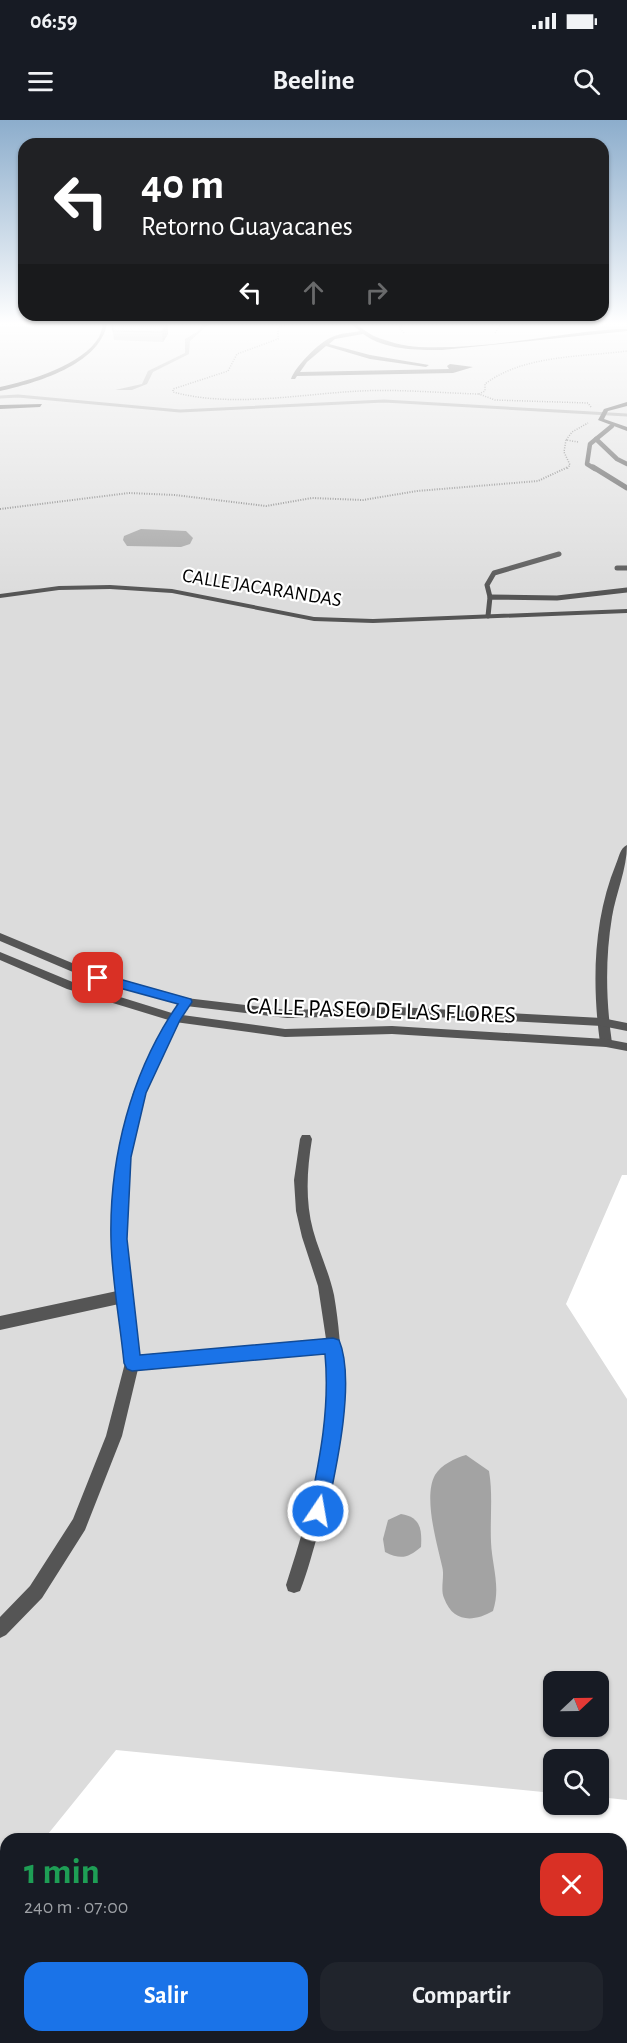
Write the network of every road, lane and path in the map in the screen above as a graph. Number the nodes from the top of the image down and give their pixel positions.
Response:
1 (604, 414) edge
2 (590, 422) dead end
3 (612, 426) junction
4 (627, 429) edge
5 (596, 439) junction
6 (566, 440) junction
7 (590, 444) junction
8 (627, 464) edge
9 (627, 488) edge
10 (0, 509) edge
11 (559, 554) dead end
12 (616, 568) dead end
13 (627, 568) edge
14 (627, 590) edge
15 (0, 596) edge
16 (490, 597) junction
17 (627, 611) edge
18 (489, 616) junction
19 (627, 848) edge
20 (0, 938) edge
21 (0, 956) edge
22 (186, 1002) junction
23 (175, 1018) junction
24 (602, 1022) junction
25 (627, 1027) edge
26 (606, 1043) junction
27 (627, 1047) edge
28 (306, 1139) dead end
29 (124, 1296) junction
30 (0, 1323) edge
31 (333, 1345) junction
32 (132, 1363) junction
33 (294, 1585) dead end
34 (0, 1629) edge

1 - 3 street
2 - 6 path
3 - 4 street
3 - 5 lane
5 - 7 lane
5 - 8 lane
6 - 7 path
6 - 10 path
7 - 9 lane
11 - 16 lane
12 - 13 lane
14 - 16 lane
15 - 18 street, CALLE JACARANDAS
16 - 18 lane
17 - 18 street, CALLE JACARANDAS
19 - 24 street
20 - 22 street, CALLE PASEO DE LAS FLORES
21 - 23 street, CALLE PASEO DE LAS FLORES
22 - 23 street
22 - 24 street, CALLE PASEO DE LAS FLORES
23 - 26 street, CALLE PASEO DE LAS FLORES
23 - 29 street
24 - 25 street, CALLE PASEO DE LAS FLORES
24 - 26 street
26 - 27 street, CALLE PASEO DE LAS FLORES
28 - 31 street
29 - 30 street
29 - 32 street
31 - 32 street
31 - 33 street
32 - 34 street

